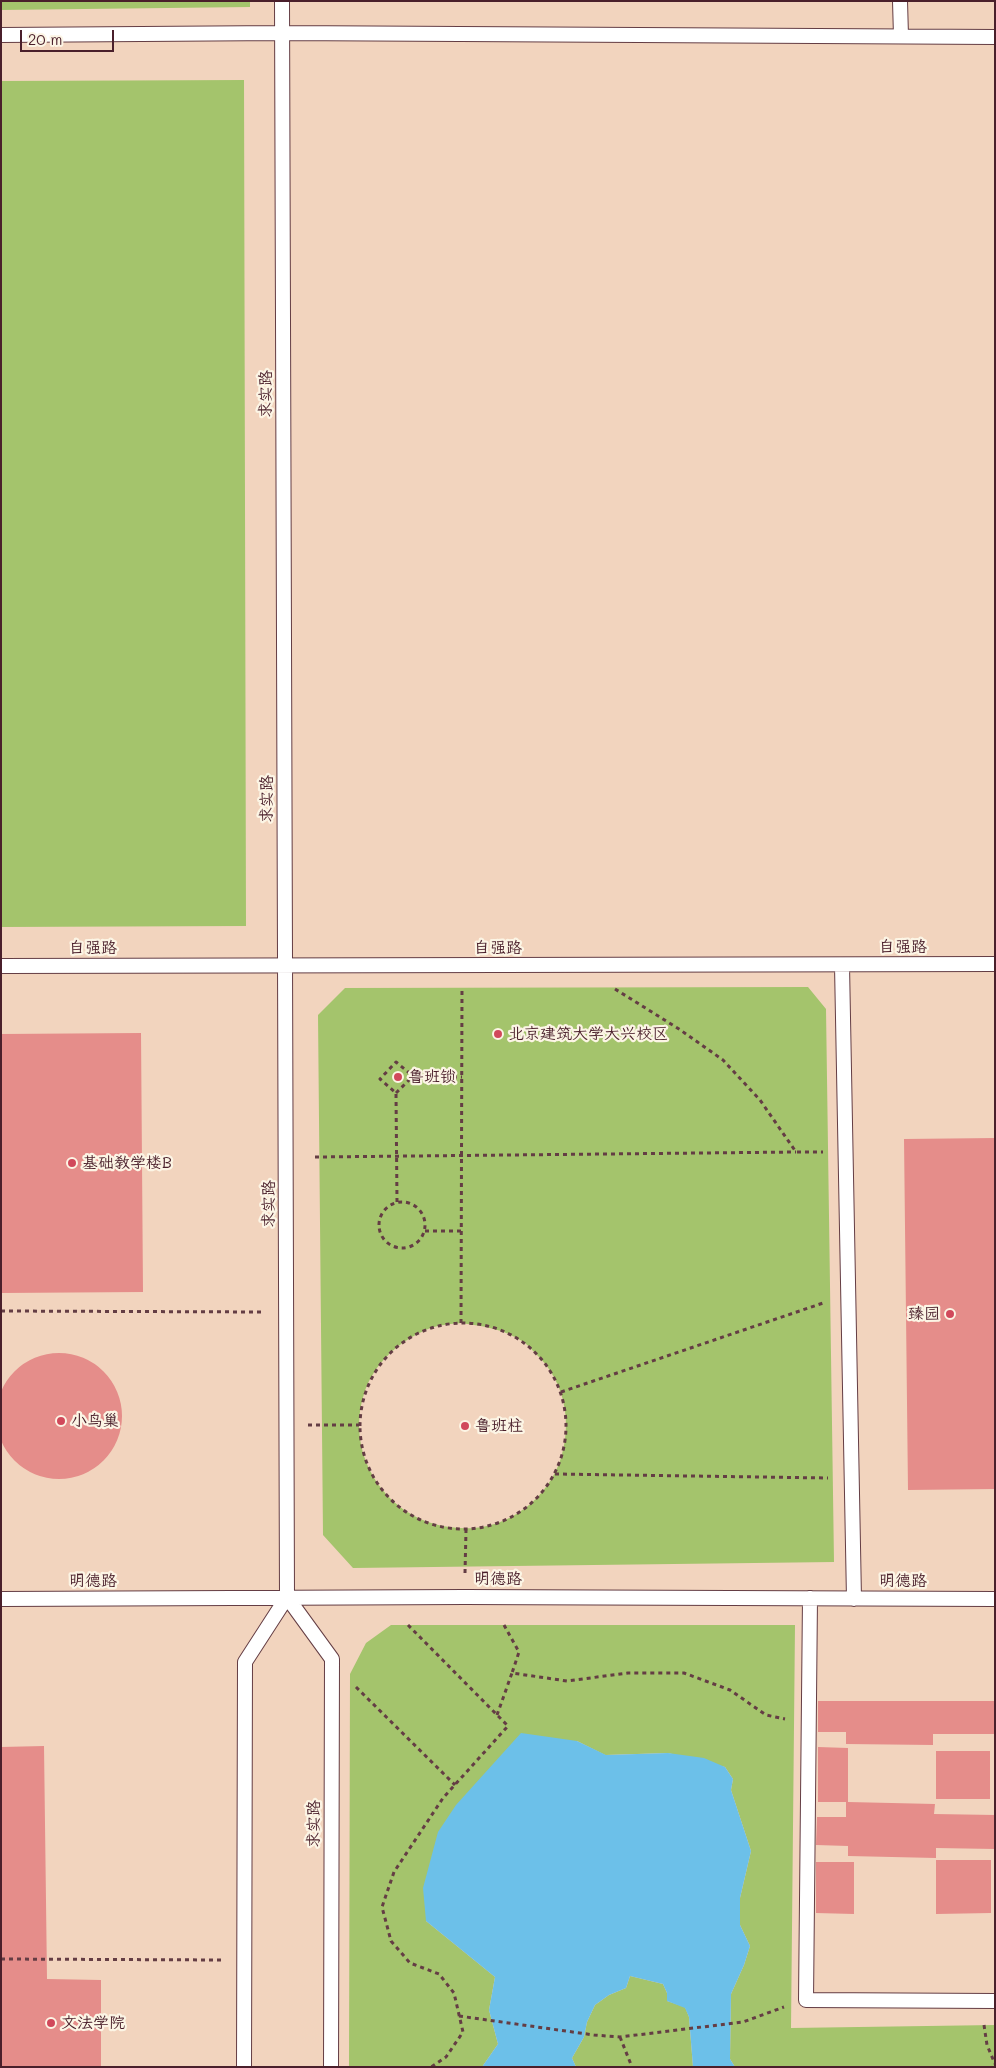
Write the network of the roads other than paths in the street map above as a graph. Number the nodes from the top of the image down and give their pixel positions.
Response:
1 (282, 1) edge
2 (900, 1) edge
3 (282, 33) junction
4 (1, 35) edge
5 (901, 36) junction
6 (995, 37) edge
7 (995, 964) edge
8 (286, 965) junction
9 (842, 965) junction
10 (1, 966) edge
11 (287, 1597) junction
12 (810, 1598) junction
13 (1, 1599) edge
14 (854, 1599) junction
15 (995, 1599) edge
16 (988, 2001) edge
17 (244, 2067) edge
18 (331, 2067) edge

1 - 3 lane, 求实路
2 - 5 lane
3 - 4 lane
3 - 5 lane
3 - 8 lane, 求实路
5 - 6 lane
7 - 9 lane, 自强路
8 - 9 lane, 自强路
8 - 10 lane, 自强路
8 - 11 lane, 求实路
9 - 14 lane
11 - 12 lane, 明德路
11 - 13 lane, 明德路
11 - 17 lane
11 - 18 lane, 求实路
12 - 14 lane, 明德路
12 - 16 lane
14 - 15 lane, 明德路

